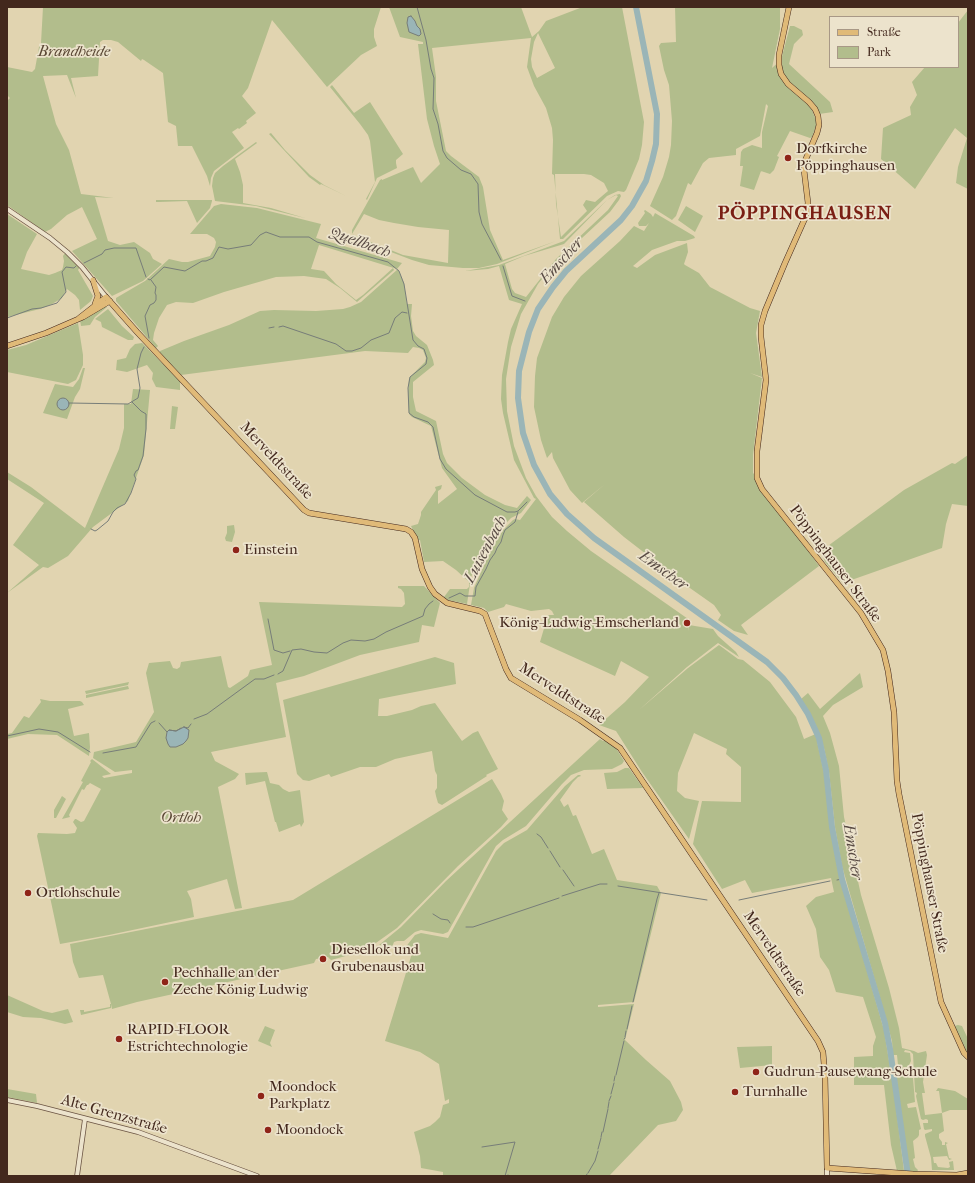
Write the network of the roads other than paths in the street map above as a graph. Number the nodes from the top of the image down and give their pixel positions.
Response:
1 (789, 7) edge
2 (7, 209) edge
3 (93, 280) junction
4 (108, 299) junction
5 (94, 306) junction
6 (78, 319) junction
7 (7, 346) edge
8 (968, 1057) edge
9 (7, 1100) edge
10 (84, 1119) junction
11 (827, 1168) junction
12 (968, 1173) edge
13 (77, 1176) edge
14 (257, 1176) edge
15 (827, 1176) edge

1 - 8 main road, Pöppinghauser Straße
2 - 3 street, Merveldtstraße
3 - 4 street, Merveldtstraße
3 - 5 main road
4 - 5 main road
4 - 6 main road
4 - 11 main road, Merveldtstraße
5 - 6 main road
6 - 7 main road
9 - 10 street, Alte Grenzstraße
10 - 13 street
10 - 14 street, Alte Grenzstraße
11 - 12 main road
11 - 15 street

